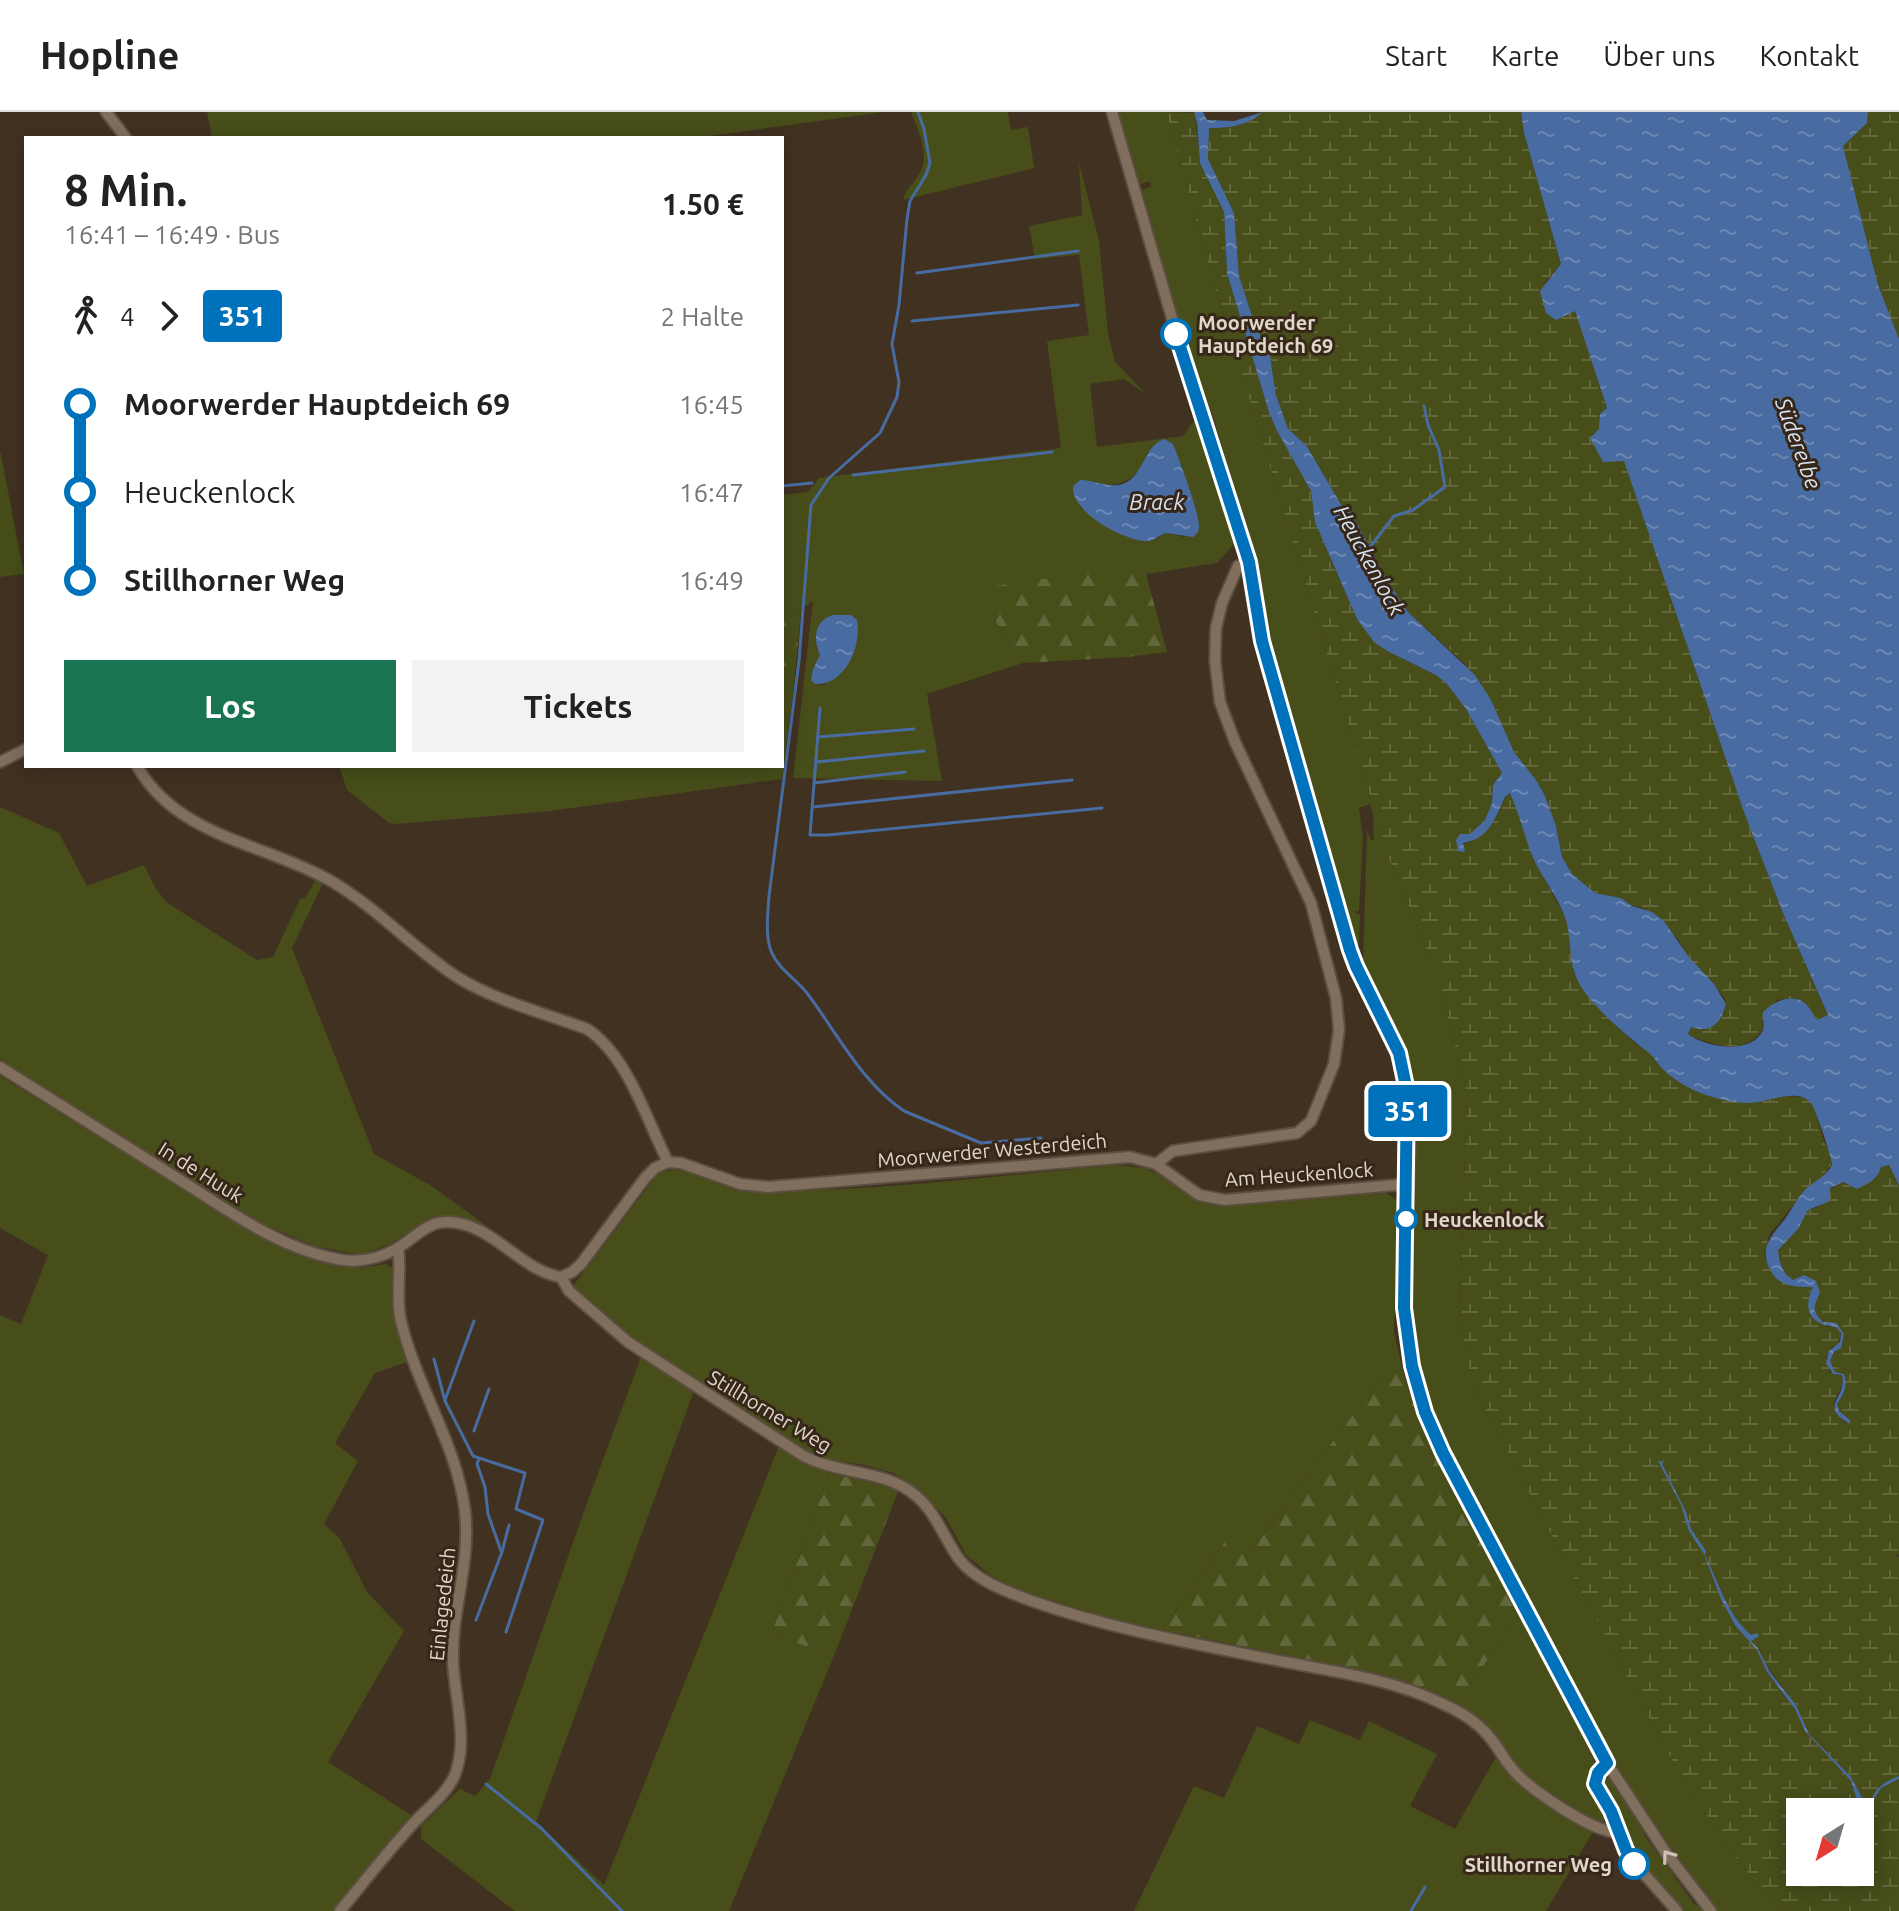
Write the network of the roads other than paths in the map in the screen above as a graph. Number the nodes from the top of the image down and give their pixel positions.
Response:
1 (106, 112) edge
2 (1112, 112) edge
3 (124, 136) edge
4 (1249, 562) junction
5 (24, 750) edge
6 (0, 762) edge
7 (138, 768) edge
8 (0, 1067) edge
9 (668, 1162) junction
10 (1156, 1164) junction
11 (1407, 1184) junction
12 (398, 1248) junction
13 (561, 1277) junction
14 (1607, 1763) junction
15 (1619, 1832) junction
16 (340, 1911) edge
17 (1677, 1911) edge
18 (1711, 1911) edge

1 - 3 street
2 - 4 street
4 - 10 street
4 - 11 street
5 - 6 street
7 - 9 street
8 - 12 street, In de Huuk
9 - 10 street, Moorwerder Westerdeich
9 - 13 street
10 - 11 street, Am Heuckenlock
11 - 14 street
12 - 13 street, Stillhorner Weg
12 - 16 street, Einlagedeich
13 - 15 street, Stillhorner Weg
14 - 15 street
18 -> 14 street
15 - 17 street

